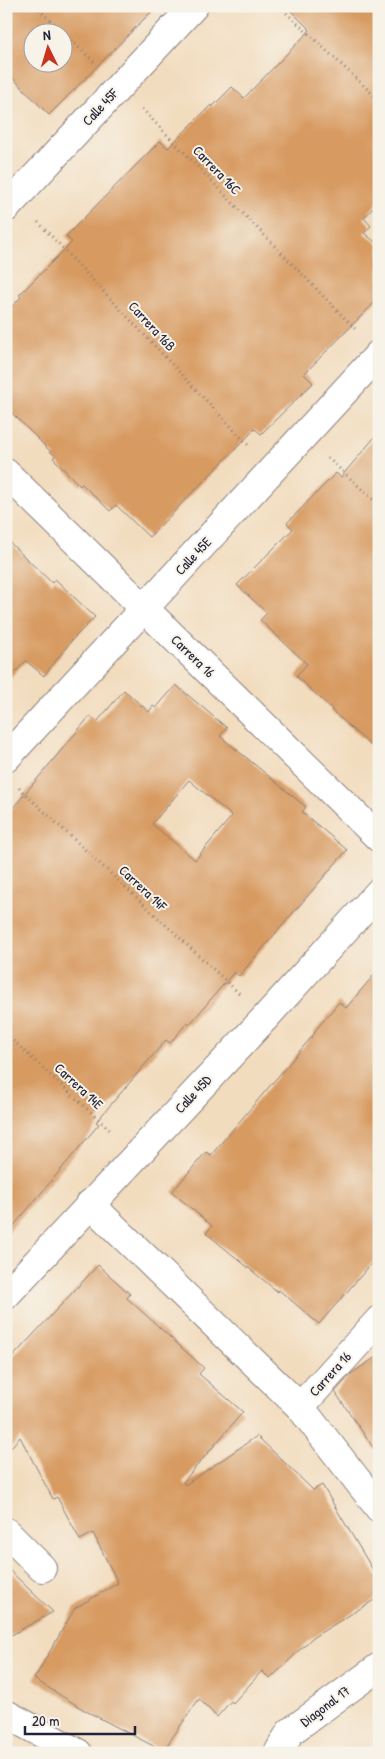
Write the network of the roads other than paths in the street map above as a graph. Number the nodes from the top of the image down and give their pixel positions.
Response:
1 (194, 6) edge
2 (11, 203) edge
3 (379, 354) edge
4 (6, 473) edge
5 (144, 608) junction
6 (10, 770) edge
7 (379, 838) edge
8 (379, 892) edge
9 (90, 1204) junction
10 (6, 1295) edge
11 (379, 1320) edge
12 (300, 1407) junction
13 (379, 1508) edge
14 (6, 1532) edge
15 (42, 1568) dead end
16 (379, 1666) edge
17 (6, 1714) edge
18 (78, 1753) edge
19 (278, 1753) edge

1 - 2 street, Calle 45F
3 - 5 street, Calle 45E
4 - 5 street, Carrera 16
5 - 6 street, Calle 45E
5 - 7 street, Carrera 16
8 - 9 street, Calle 45D
9 - 10 street, Calle 45D
9 - 12 street
11 - 12 street, Carrera 16
12 - 13 street
14 - 15 street
16 - 19 street, Diagonal 17
17 - 18 street

